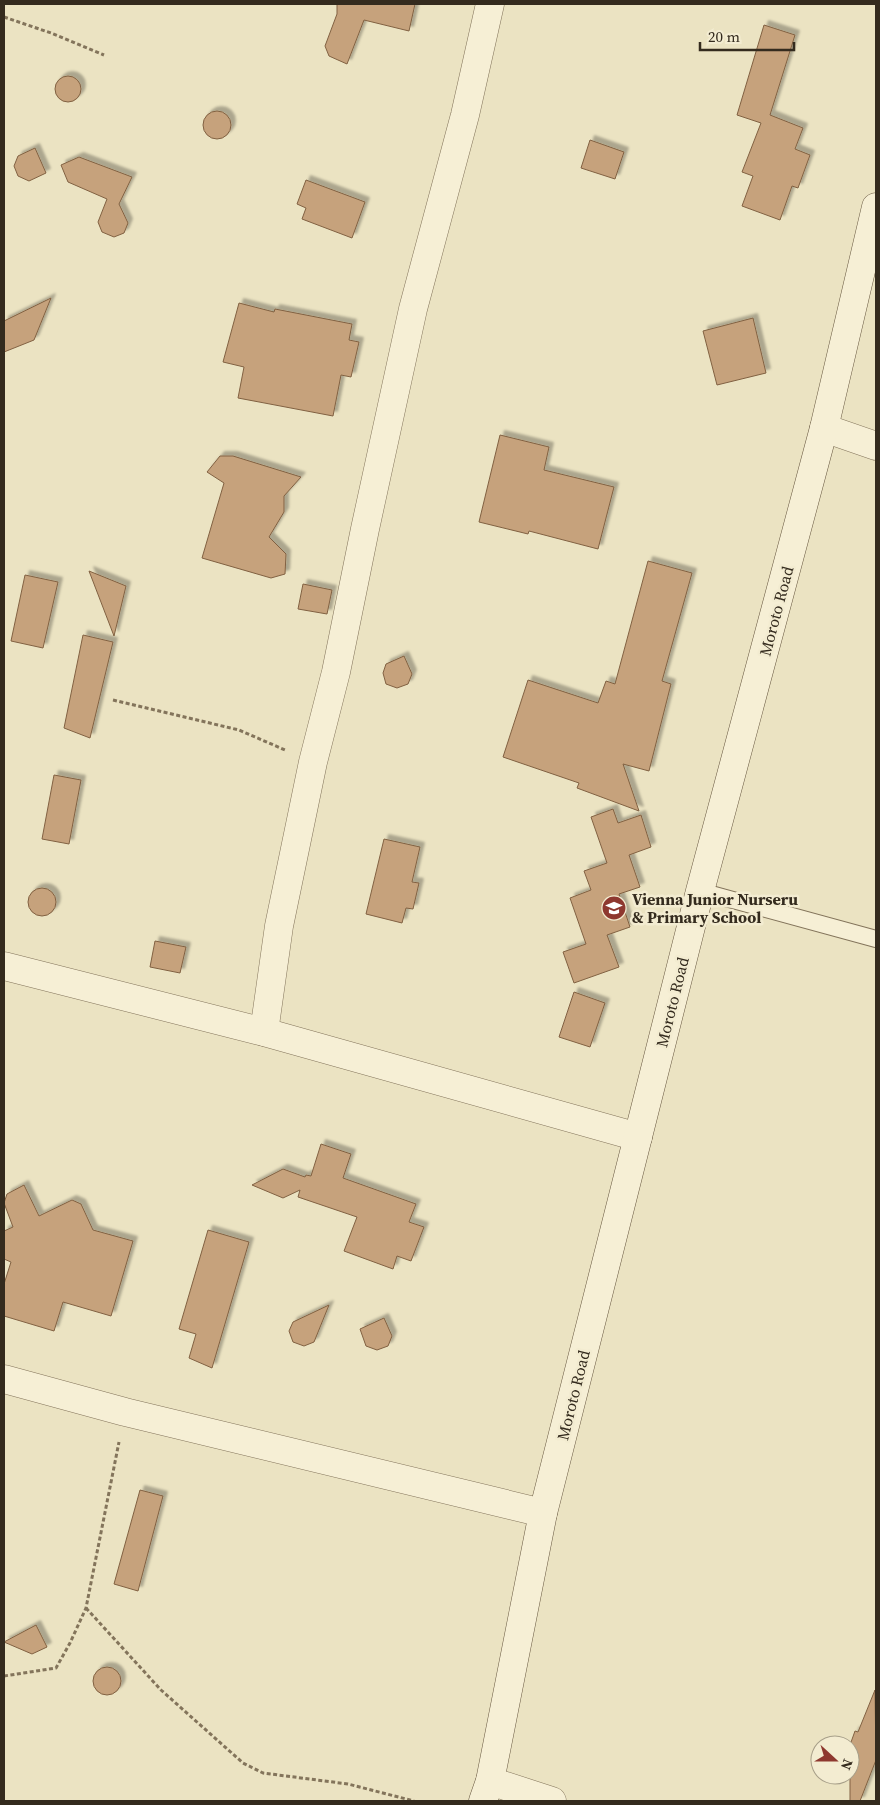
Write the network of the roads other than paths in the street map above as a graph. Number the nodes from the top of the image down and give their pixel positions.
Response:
1 (490, 4) edge
2 (876, 207) edge
3 (824, 428) junction
4 (876, 446) edge
5 (700, 891) junction
6 (876, 939) edge
7 (4, 966) edge
8 (264, 1032) junction
9 (638, 1137) junction
10 (4, 1379) edge
11 (543, 1513) junction
12 (486, 1791) edge
13 (552, 1801) edge

1 - 8 street
2 - 3 street, Moroto Road
3 - 4 street
3 - 5 street, Moroto Road
5 - 6 lane
5 - 9 street, Moroto Road
7 - 8 street
8 - 9 street
9 - 11 street, Moroto Road
10 - 11 street
11 - 12 street, Moroto Road
12 - 13 street

